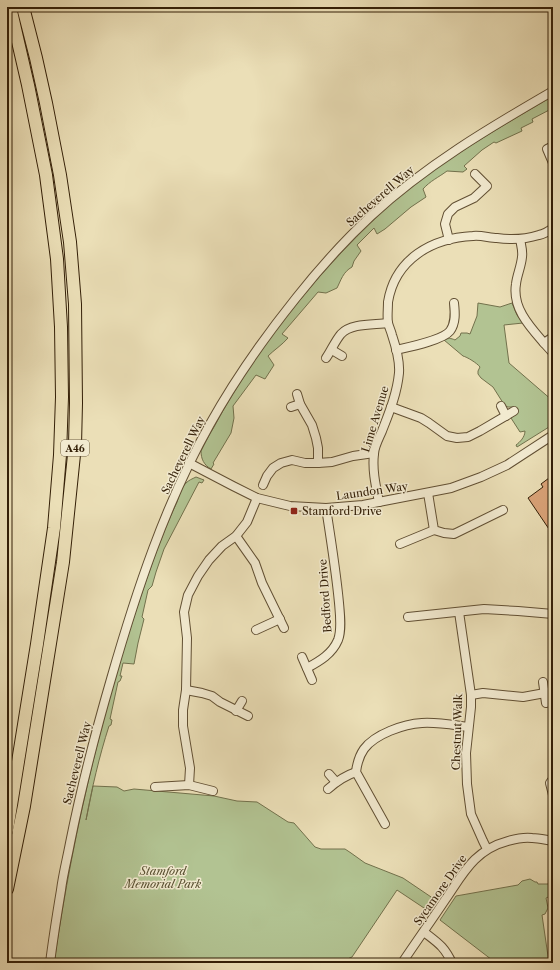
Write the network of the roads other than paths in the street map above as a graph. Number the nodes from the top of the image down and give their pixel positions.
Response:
1 (10, 7) edge
2 (23, 7) edge
3 (553, 91) edge
4 (553, 146) edge
5 (553, 162) edge
6 (475, 174) dead end
7 (553, 228) edge
8 (520, 239) junction
9 (448, 240) junction
10 (454, 303) dead end
11 (388, 323) junction
12 (553, 337) edge
13 (544, 344) junction
14 (332, 350) junction
15 (396, 350) junction
16 (553, 353) edge
17 (342, 356) dead end
18 (326, 358) dead end
19 (297, 394) dead end
20 (300, 404) junction
21 (501, 406) dead end
22 (291, 407) dead end
23 (391, 408) junction
24 (514, 411) dead end
25 (506, 416) junction
26 (553, 435) edge
27 (374, 453) junction
28 (189, 463) junction
29 (318, 463) junction
30 (263, 485) dead end
31 (428, 493) junction
32 (257, 498) junction
33 (379, 502) junction
34 (326, 508) junction
35 (503, 510) dead end
36 (434, 530) junction
37 (236, 536) junction
38 (400, 544) dead end
39 (459, 612) junction
40 (553, 614) edge
41 (408, 617) dead end
42 (280, 619) junction
43 (284, 628) dead end
44 (256, 630) dead end
45 (302, 657) dead end
46 (307, 668) junction
47 (312, 680) dead end
48 (542, 682) dead end
49 (186, 690) junction
50 (545, 693) junction
51 (471, 695) junction
52 (242, 701) dead end
53 (546, 703) dead end
54 (236, 711) junction
55 (248, 716) dead end
56 (468, 727) junction
57 (356, 772) junction
58 (329, 774) dead end
59 (542, 781) dead end
60 (552, 781) edge
61 (336, 782) junction
62 (189, 785) junction
63 (155, 787) dead end
64 (328, 789) dead end
65 (213, 791) dead end
66 (553, 795) edge
67 (385, 824) dead end
68 (7, 830) edge
69 (553, 841) edge
70 (487, 850) junction
71 (7, 889) edge
72 (424, 932) junction
73 (50, 963) edge
74 (402, 963) edge
75 (452, 963) edge

1 - 68 highway, A46
2 - 71 highway, A46
3 - 28 street, Sacheverell Way
4 - 5 street
6 - 9 street
7 - 8 street, Lime Avenue
8 - 9 street, Lime Avenue
8 - 13 street
9 - 11 street, Lime Avenue
10 - 15 street
11 - 14 street
11 - 15 street, Lime Avenue
12 - 13 street
13 - 16 street
14 - 17 street
14 - 18 street
15 - 23 street, Lime Avenue
19 - 20 street
20 - 22 street
20 - 29 street
21 - 25 street
23 - 25 street
23 - 27 street, Lime Avenue
24 - 25 street
26 - 31 street, Laundon Way
27 - 29 street
27 - 33 street, Lime Avenue
28 - 32 street, Laundon Way
28 - 73 street, Sacheverell Way
29 - 30 street
31 - 33 street, Laundon Way
31 - 36 street
32 - 34 street, Laundon Way
32 - 37 street
33 - 34 street, Laundon Way
34 - 46 street, Bedford Drive
35 - 36 street
36 - 38 street
37 - 42 street
37 - 49 street
39 - 40 street
39 - 41 street
39 - 51 street, Chestnut Walk
42 - 43 street
42 - 44 street
45 - 46 street
46 - 47 street
48 - 50 street
49 - 54 street
49 - 62 street
50 - 51 street
50 - 53 street
51 - 56 street, Chestnut Walk
52 - 54 street
54 - 55 street
56 - 57 street
56 - 70 street, Chestnut Walk
57 - 61 street
57 - 67 street
58 - 61 street
59 - 60 street
60 - 66 street
61 - 64 street
62 - 63 street
62 - 65 street
69 - 70 street, Sycamore Drive
70 - 72 street, Sycamore Drive
72 - 74 street, Sycamore Drive
72 - 75 street

